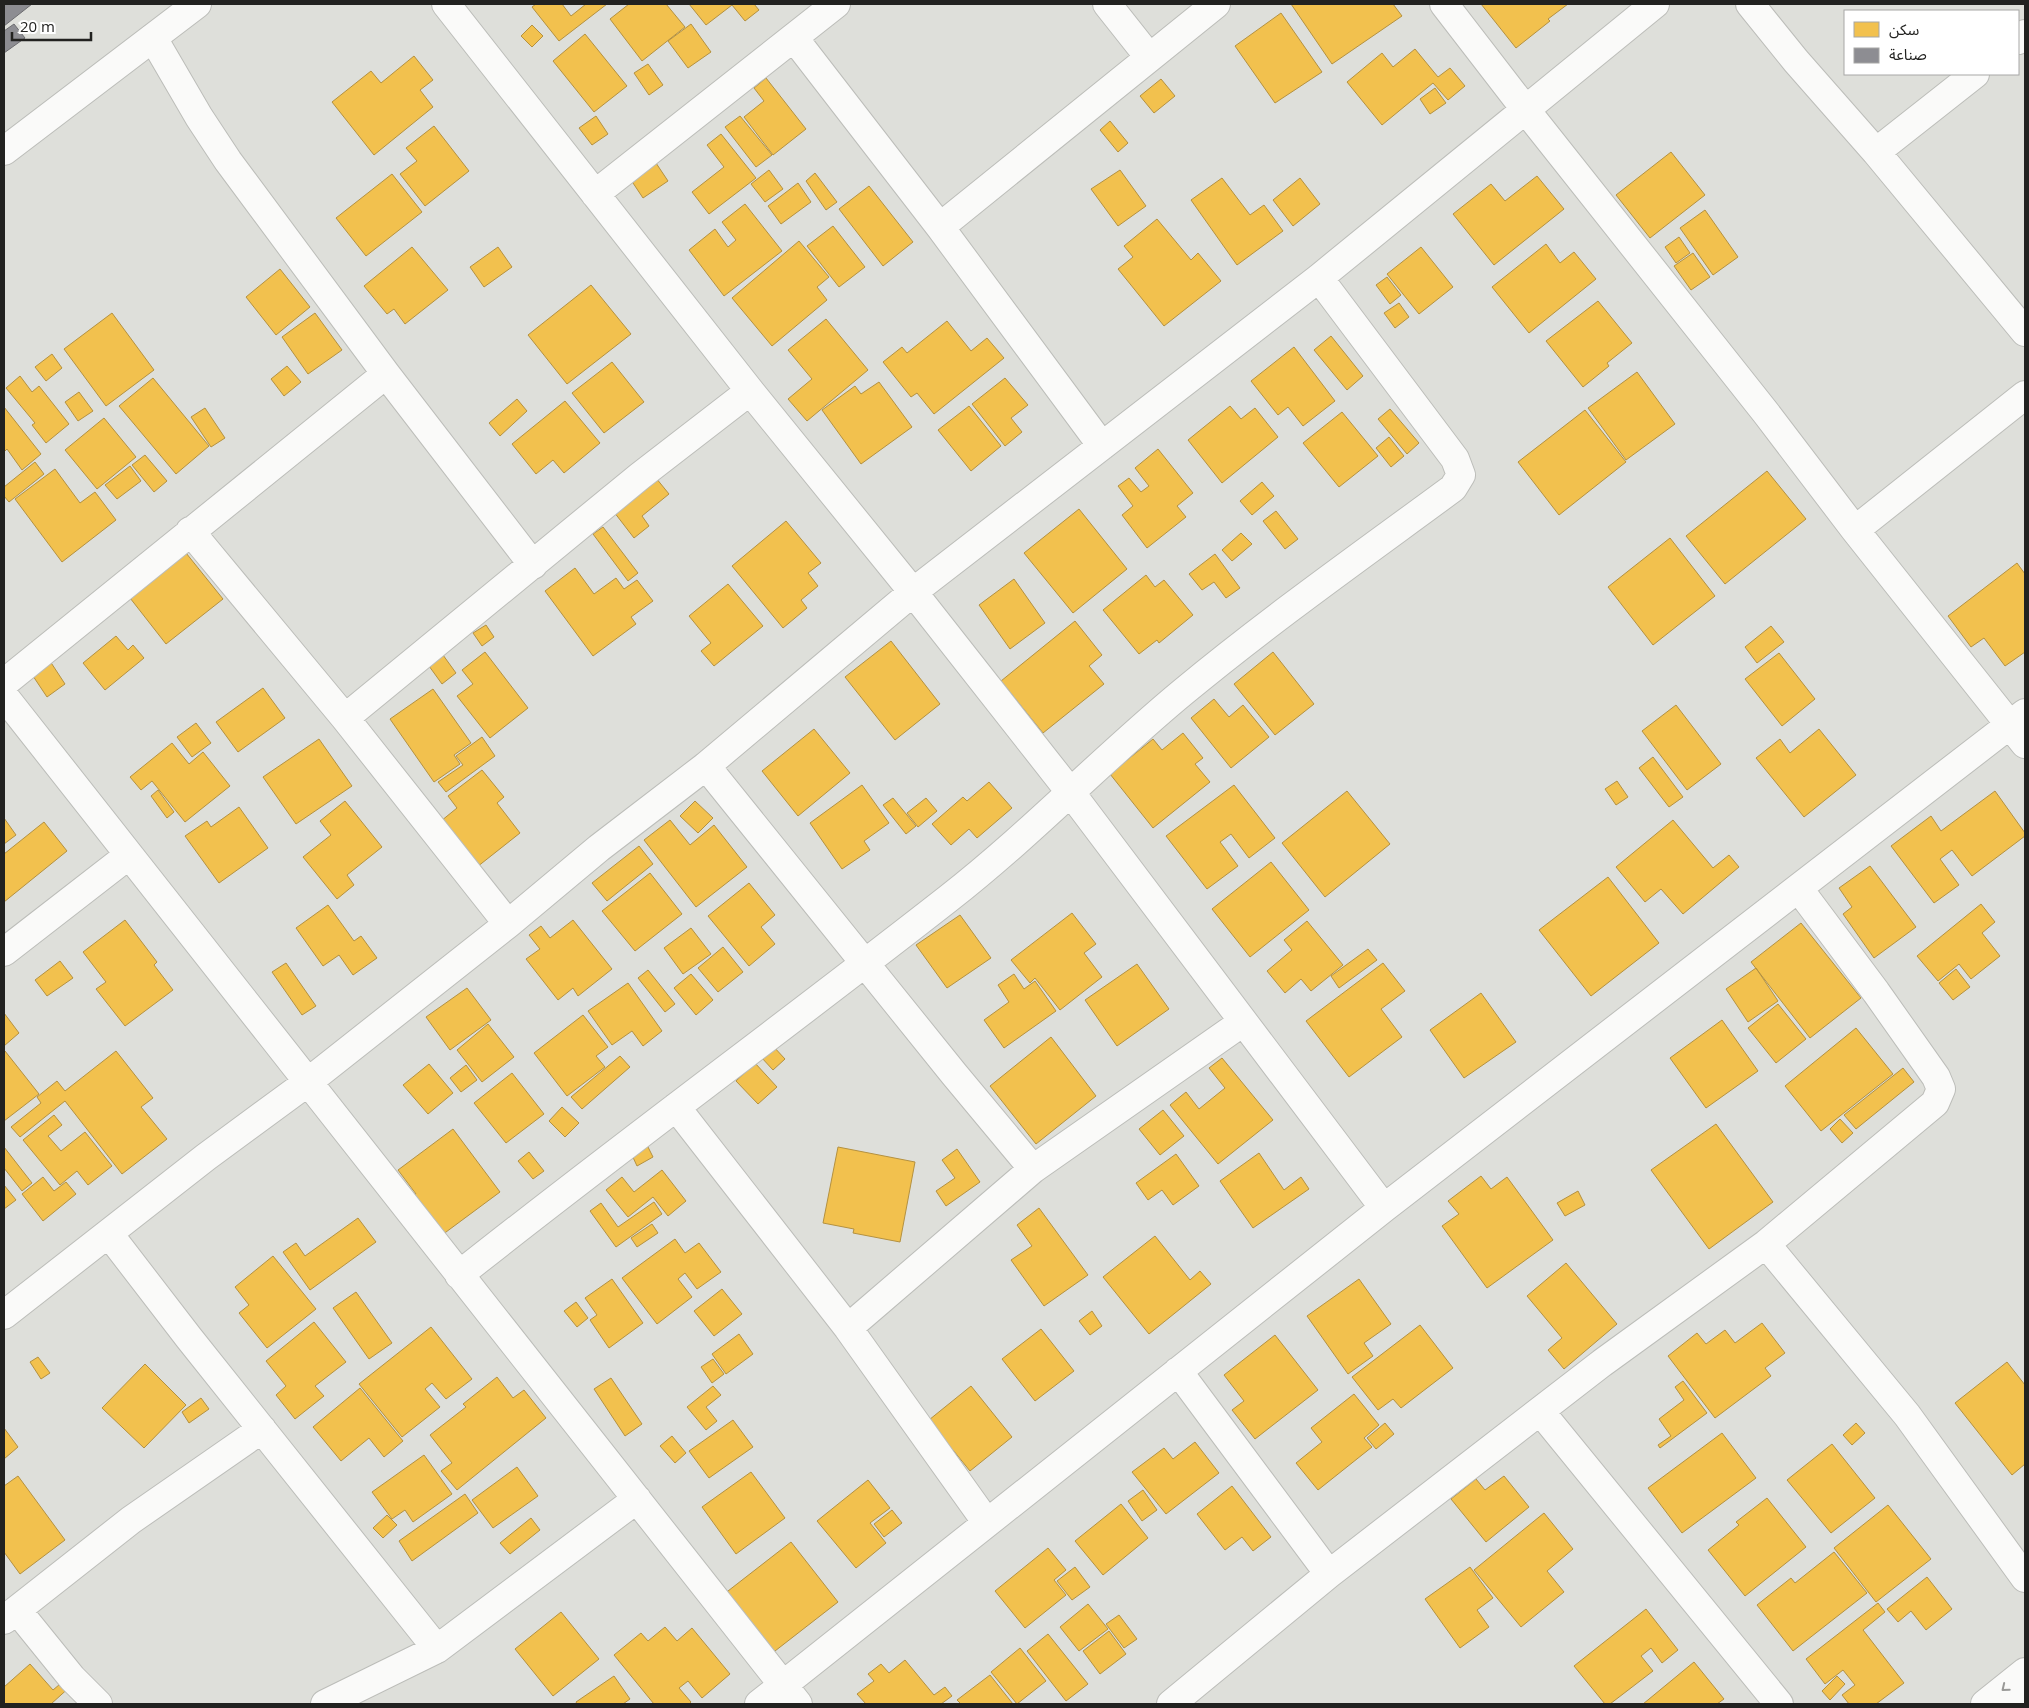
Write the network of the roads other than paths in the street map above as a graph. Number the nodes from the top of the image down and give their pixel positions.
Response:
1 (197, 4) edge
2 (446, 4) edge
3 (836, 4) edge
4 (1107, 4) edge
5 (1216, 4) edge
6 (1444, 4) edge
7 (1655, 4) edge
8 (1750, 4) edge
9 (154, 38) junction
10 (794, 38) junction
11 (1149, 57) junction
12 (1974, 75) edge
13 (1524, 109) junction
14 (4, 151) edge
15 (1876, 152) junction
16 (596, 194) junction
17 (940, 227) junction
18 (1319, 278) junction
19 (2025, 332) edge
20 (386, 374) junction
21 (750, 391) junction
22 (2025, 395) edge
23 (1102, 446) junction
24 (1855, 530) junction
25 (190, 531) junction
26 (533, 565) junction
27 (913, 592) junction
28 (4, 683) edge
29 (4, 696) edge
30 (345, 718) junction
31 (2020, 727) edge
32 (706, 766) junction
33 (1071, 793) junction
34 (129, 855) junction
35 (1799, 888) junction
36 (508, 924) junction
37 (4, 952) edge
38 (864, 962) junction
39 (1243, 1022) junction
40 (308, 1082) junction
41 (676, 1107) junction
42 (1033, 1169) junction
43 (1384, 1208) junction
44 (109, 1234) junction
45 (1766, 1244) junction
46 (459, 1275) junction
47 (4, 1315) edge
48 (848, 1328) junction
49 (1178, 1371) junction
50 (1540, 1411) junction
51 (262, 1429) junction
52 (637, 1499) junction
53 (988, 1522) junction
54 (1330, 1574) junction
55 (2025, 1578) edge
56 (10, 1615) edge
57 (437, 1649) junction
58 (2025, 1672) edge
59 (791, 1695) edge
60 (2025, 1702) edge
61 (98, 1704) edge
62 (325, 1704) edge
63 (758, 1704) edge
64 (1170, 1704) edge
65 (1779, 1704) edge
66 (1984, 1704) edge
67 (2022, 1704) edge

1 - 9 street
2 - 16 street
3 - 10 street
4 - 11 street
5 - 11 street
6 - 13 street
7 - 13 street
8 - 15 street
9 - 14 street
9 - 20 street
10 - 16 street
10 - 17 street
11 - 17 street
12 - 15 street
13 - 18 street
13 - 24 street
15 - 19 street
16 - 21 street
17 - 23 street
18 - 23 street
18 - 33 street
20 - 25 street
20 - 26 street
21 - 26 street
21 - 27 street
22 - 24 street
23 - 27 street
24 - 31 street
25 - 28 street
25 - 30 street
26 - 30 street
27 - 32 street
27 - 33 street
29 - 34 street
30 - 36 street
31 - 35 street
32 - 36 street
32 - 38 street
33 - 38 street
33 - 39 street
34 - 37 street
34 - 40 street
35 - 43 street
35 - 45 street
36 - 40 street
38 - 41 street
38 - 42 street
39 - 42 street
39 - 43 street
40 - 44 street
40 - 46 street
41 - 46 street
41 - 48 street
42 - 48 street
43 - 49 street
44 - 47 street
44 - 51 street
45 - 50 street
45 - 55 street
46 - 52 street
48 - 53 street
49 - 53 street
49 - 54 street
50 - 54 street
50 - 65 street
51 - 56 street
51 - 57 street
52 - 57 street
52 - 59 street
53 - 59 street
54 - 64 street
56 - 61 street
57 - 62 street
58 -> 66 street
59 - 63 street
60 - 67 street

